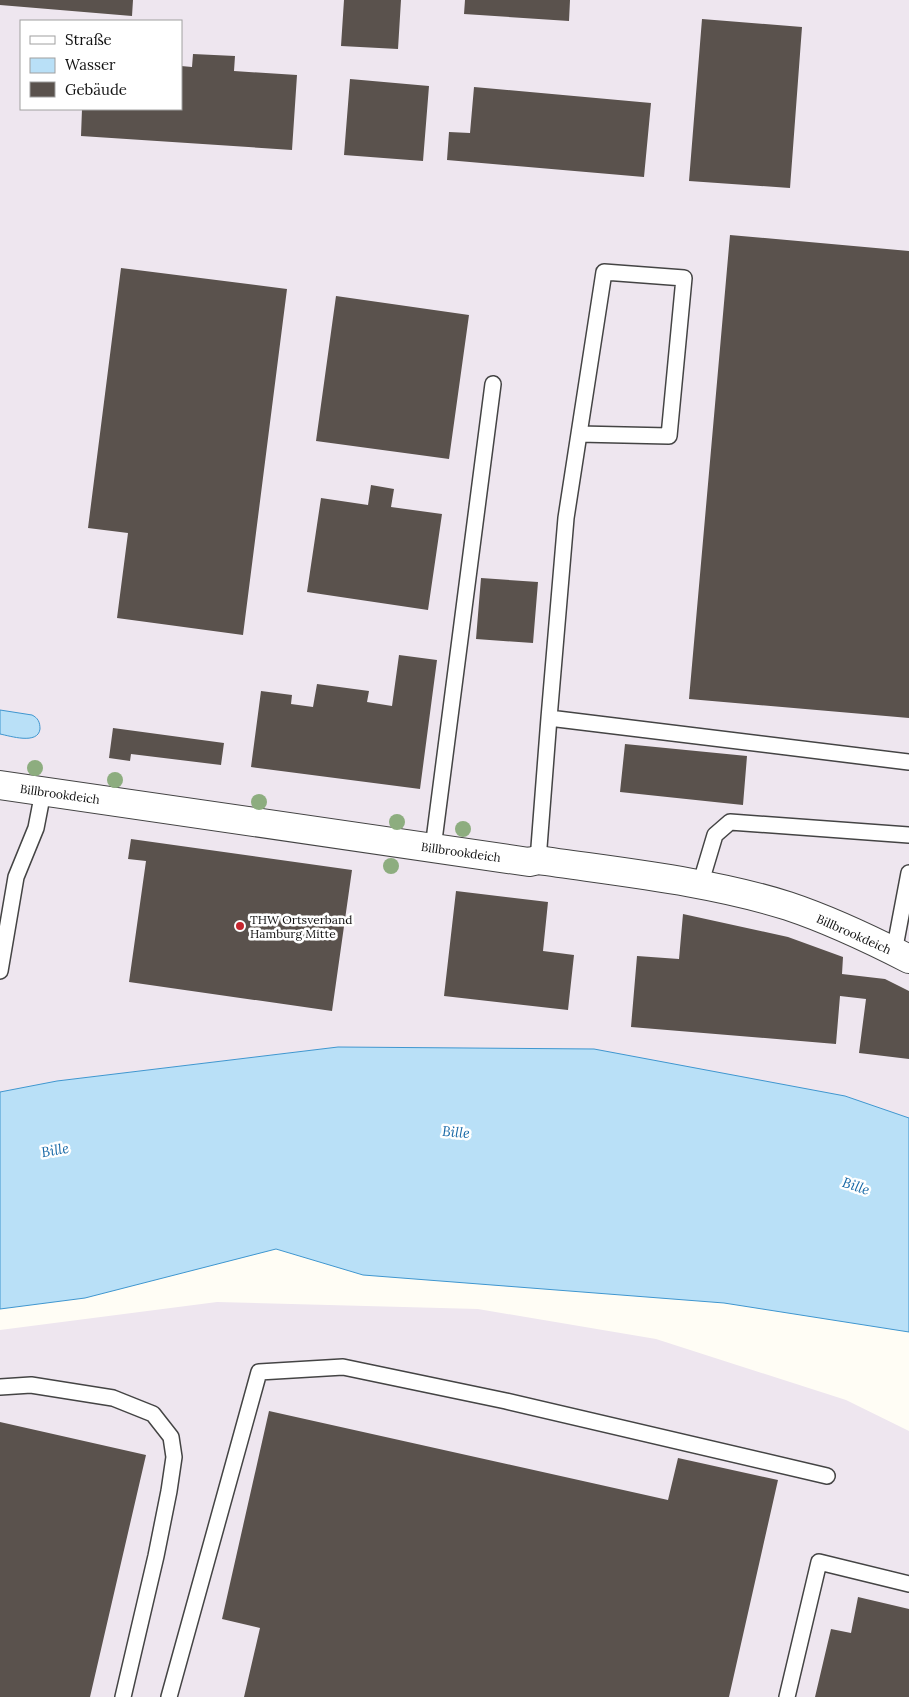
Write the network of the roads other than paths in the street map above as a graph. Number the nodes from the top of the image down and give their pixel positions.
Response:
1 (492, 384) dead end
2 (579, 434) junction
3 (549, 718) junction
4 (909, 762) edge
5 (0, 785) edge
6 (43, 792) junction
7 (909, 835) edge
8 (433, 848) junction
9 (538, 860) junction
10 (909, 873) edge
11 (700, 886) junction
12 (902, 956) edge
13 (0, 971) edge
14 (0, 1387) edge
15 (827, 1476) dead end
16 (909, 1584) edge
17 (123, 1697) edge
18 (169, 1697) edge
19 (787, 1697) edge

1 - 8 lane
2 - 2 lane
2 - 3 lane
3 - 4 lane
3 - 9 lane
5 - 6 street, Billbrookdeich
6 - 8 street, Billbrookdeich
6 - 13 lane
7 - 11 lane
8 - 9 street, Billbrookdeich
9 - 11 street, Billbrookdeich
10 - 12 lane
11 - 12 street, Billbrookdeich
14 - 17 lane
15 - 18 lane
16 - 19 lane

